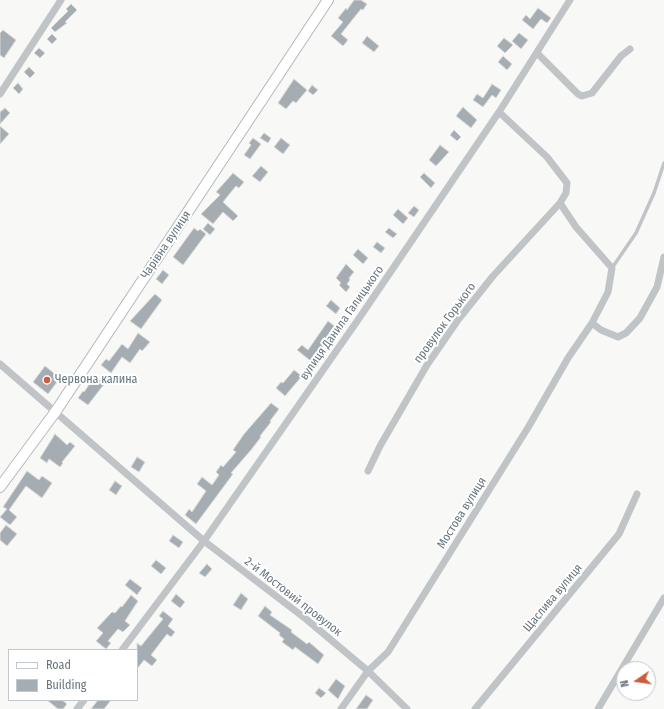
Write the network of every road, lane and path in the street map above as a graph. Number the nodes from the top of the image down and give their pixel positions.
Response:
1 (61, 0) edge
2 (328, 0) edge
3 (570, 0) edge
4 (630, 48) dead end
5 (537, 53) junction
6 (0, 94) edge
7 (499, 112) junction
8 (664, 163) edge
9 (560, 203) junction
10 (664, 257) edge
11 (612, 268) junction
12 (592, 323) junction
13 (0, 364) edge
14 (56, 411) junction
15 (368, 471) dead end
16 (0, 487) edge
17 (637, 494) dead end
18 (204, 541) junction
19 (664, 598) edge
20 (123, 649) edge
21 (368, 671) junction
22 (83, 701) edge
23 (77, 709) edge
24 (342, 709) edge
25 (407, 709) edge
26 (475, 709) edge
27 (598, 709) edge

1 - 6 street
2 - 14 street, Чарівна вулиця
3 - 5 street, вулиця Данила Галицького
4 - 5 street
5 - 7 street, вулиця Данила Галицького
7 - 9 street
7 - 18 street, вулиця Данила Галицького
8 - 11 lane, Мостова вулиця
9 - 11 street
9 - 15 street, провулок Горького
10 - 12 street
11 - 12 street, Мостова вулиця
12 - 21 street, Мостова вулиця
13 - 14 street, 2-й Мостовий провулок
14 - 16 street, Чарівна вулиця
14 - 18 street, 2-й Мостовий провулок
17 - 26 street, Щаслива вулиця
18 - 20 street, вулиця Данила Галицького
18 - 21 street, 2-й Мостовий провулок
19 - 27 street
21 - 24 street, Мостова вулиця
21 - 25 street, 2-й Мостовий провулок
22 - 23 street

